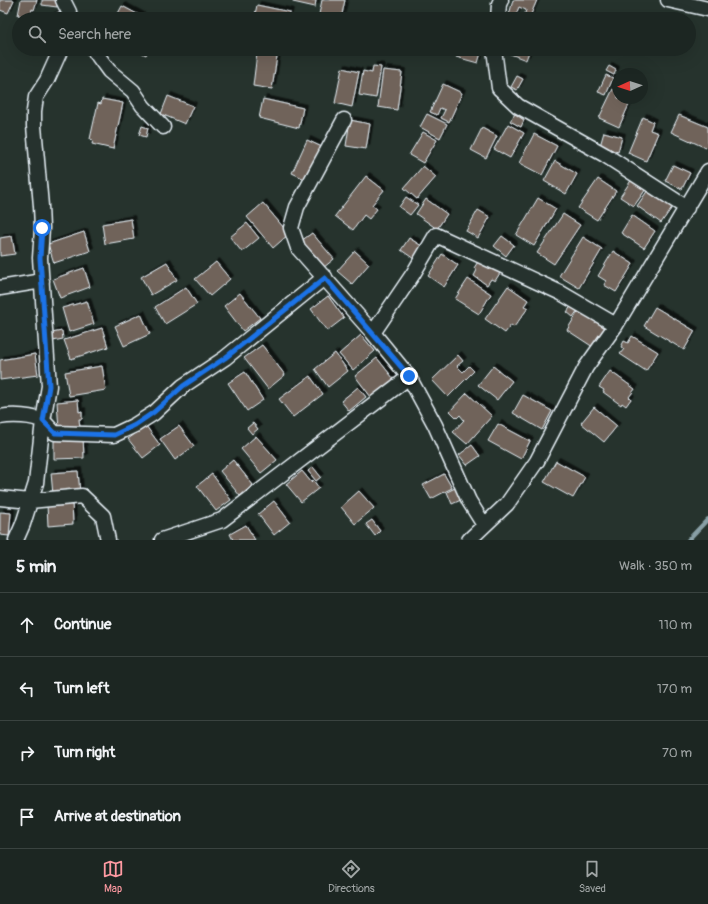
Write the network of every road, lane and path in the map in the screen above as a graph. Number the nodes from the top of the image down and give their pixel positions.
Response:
1 (63, 0) edge
2 (501, 0) edge
3 (668, 0) edge
4 (708, 9) edge
5 (69, 12) edge
6 (498, 12) edge
7 (58, 56) edge
8 (98, 56) edge
9 (495, 56) edge
10 (344, 120) dead end
11 (163, 127) dead end
12 (708, 171) edge
13 (687, 208) junction
14 (325, 278) junction
15 (42, 281) junction
16 (0, 288) edge
17 (616, 325) junction
18 (373, 333) junction
19 (409, 376) junction
20 (0, 417) edge
21 (43, 421) junction
22 (0, 498) edge
23 (30, 501) junction
24 (484, 525) junction
25 (168, 539) edge
26 (16, 540) edge
27 (108, 540) edge
28 (469, 540) edge

1 - 5 street
2 - 6 street
3 - 4 street
7 - 15 street
8 - 11 street
9 - 13 street
10 - 14 street
12 - 13 street
13 - 17 street
14 - 18 street
14 - 21 street
15 - 16 street
15 - 21 street
17 - 18 street
17 - 24 street
18 - 19 street
19 - 24 street
19 - 25 street
20 - 21 street
21 - 23 street
22 - 23 street
23 - 26 street
23 - 27 street
24 - 28 street

